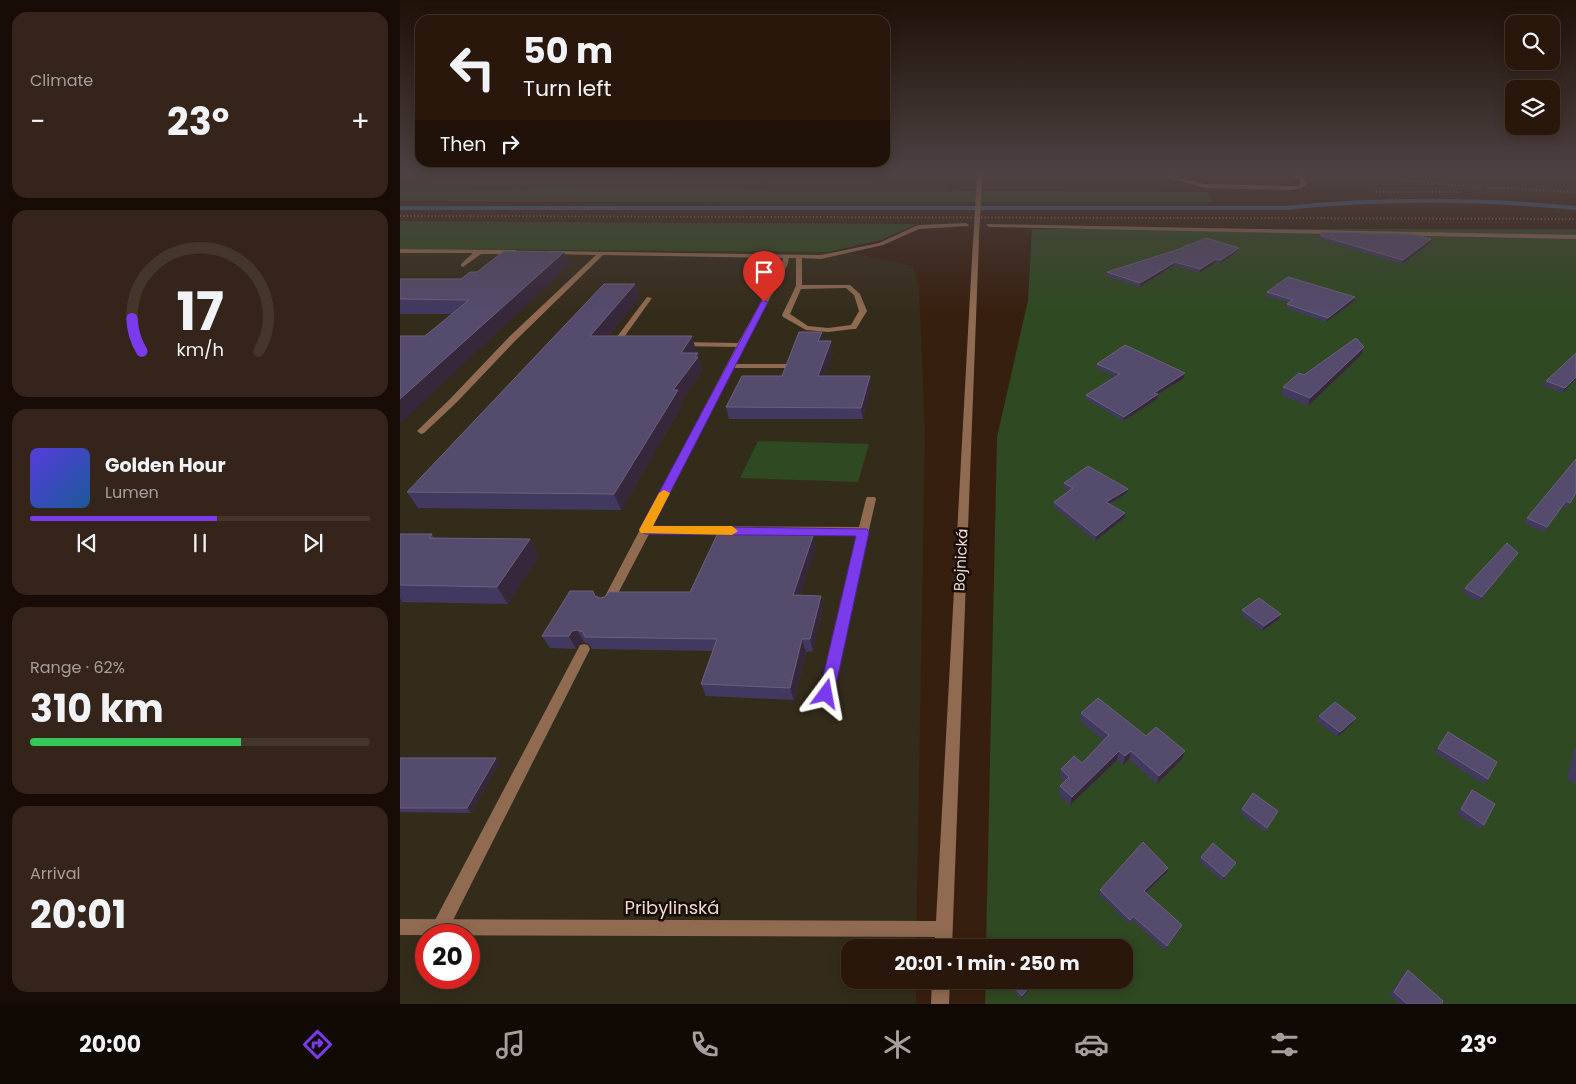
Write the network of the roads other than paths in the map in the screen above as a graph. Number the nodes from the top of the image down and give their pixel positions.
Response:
1 (977, 220) edge
2 (966, 225) dead end
3 (989, 225) dead end
4 (1576, 237) edge
5 (400, 252) edge
6 (479, 252) junction
7 (499, 252) junction
8 (548, 252) edge
9 (601, 253) junction
10 (786, 257) junction
11 (799, 257) junction
12 (505, 260) edge
13 (497, 263) edge
14 (463, 265) dead end
15 (798, 287) junction
16 (649, 298) dead end
17 (626, 343) edge
18 (674, 344) edge
19 (741, 345) junction
20 (730, 366) junction
21 (786, 366) edge
22 (421, 431) dead end
23 (871, 499) dead end
24 (645, 530) junction
25 (863, 532) junction
26 (607, 604) edge
27 (584, 649) edge
28 (826, 694) dead end
29 (442, 924) edge
30 (400, 927) edge
31 (415, 927) edge
32 (480, 928) edge
33 (944, 929) junction
34 (943, 939) edge
35 (941, 989) edge
36 (940, 1004) edge

1 - 33 street, Bojnická, bridge
2 - 11 street
3 - 4 street
5 - 6 street
6 - 7 street
6 - 14 street
7 - 12 street
7 - 13 street
8 - 9 street
9 - 10 street
9 - 22 street
10 - 11 street
10 - 19 street
11 - 15 street
15 - 15 street
16 - 17 street
18 - 19 street
19 - 20 street
20 - 21 street
20 - 24 street
23 - 25 street
24 - 25 street
24 - 26 street
25 - 28 street
27 - 29 street
30 - 31 street, Pribylinská
32 - 33 street, Pribylinská
33 - 34 street, Bojnická
35 - 36 street

